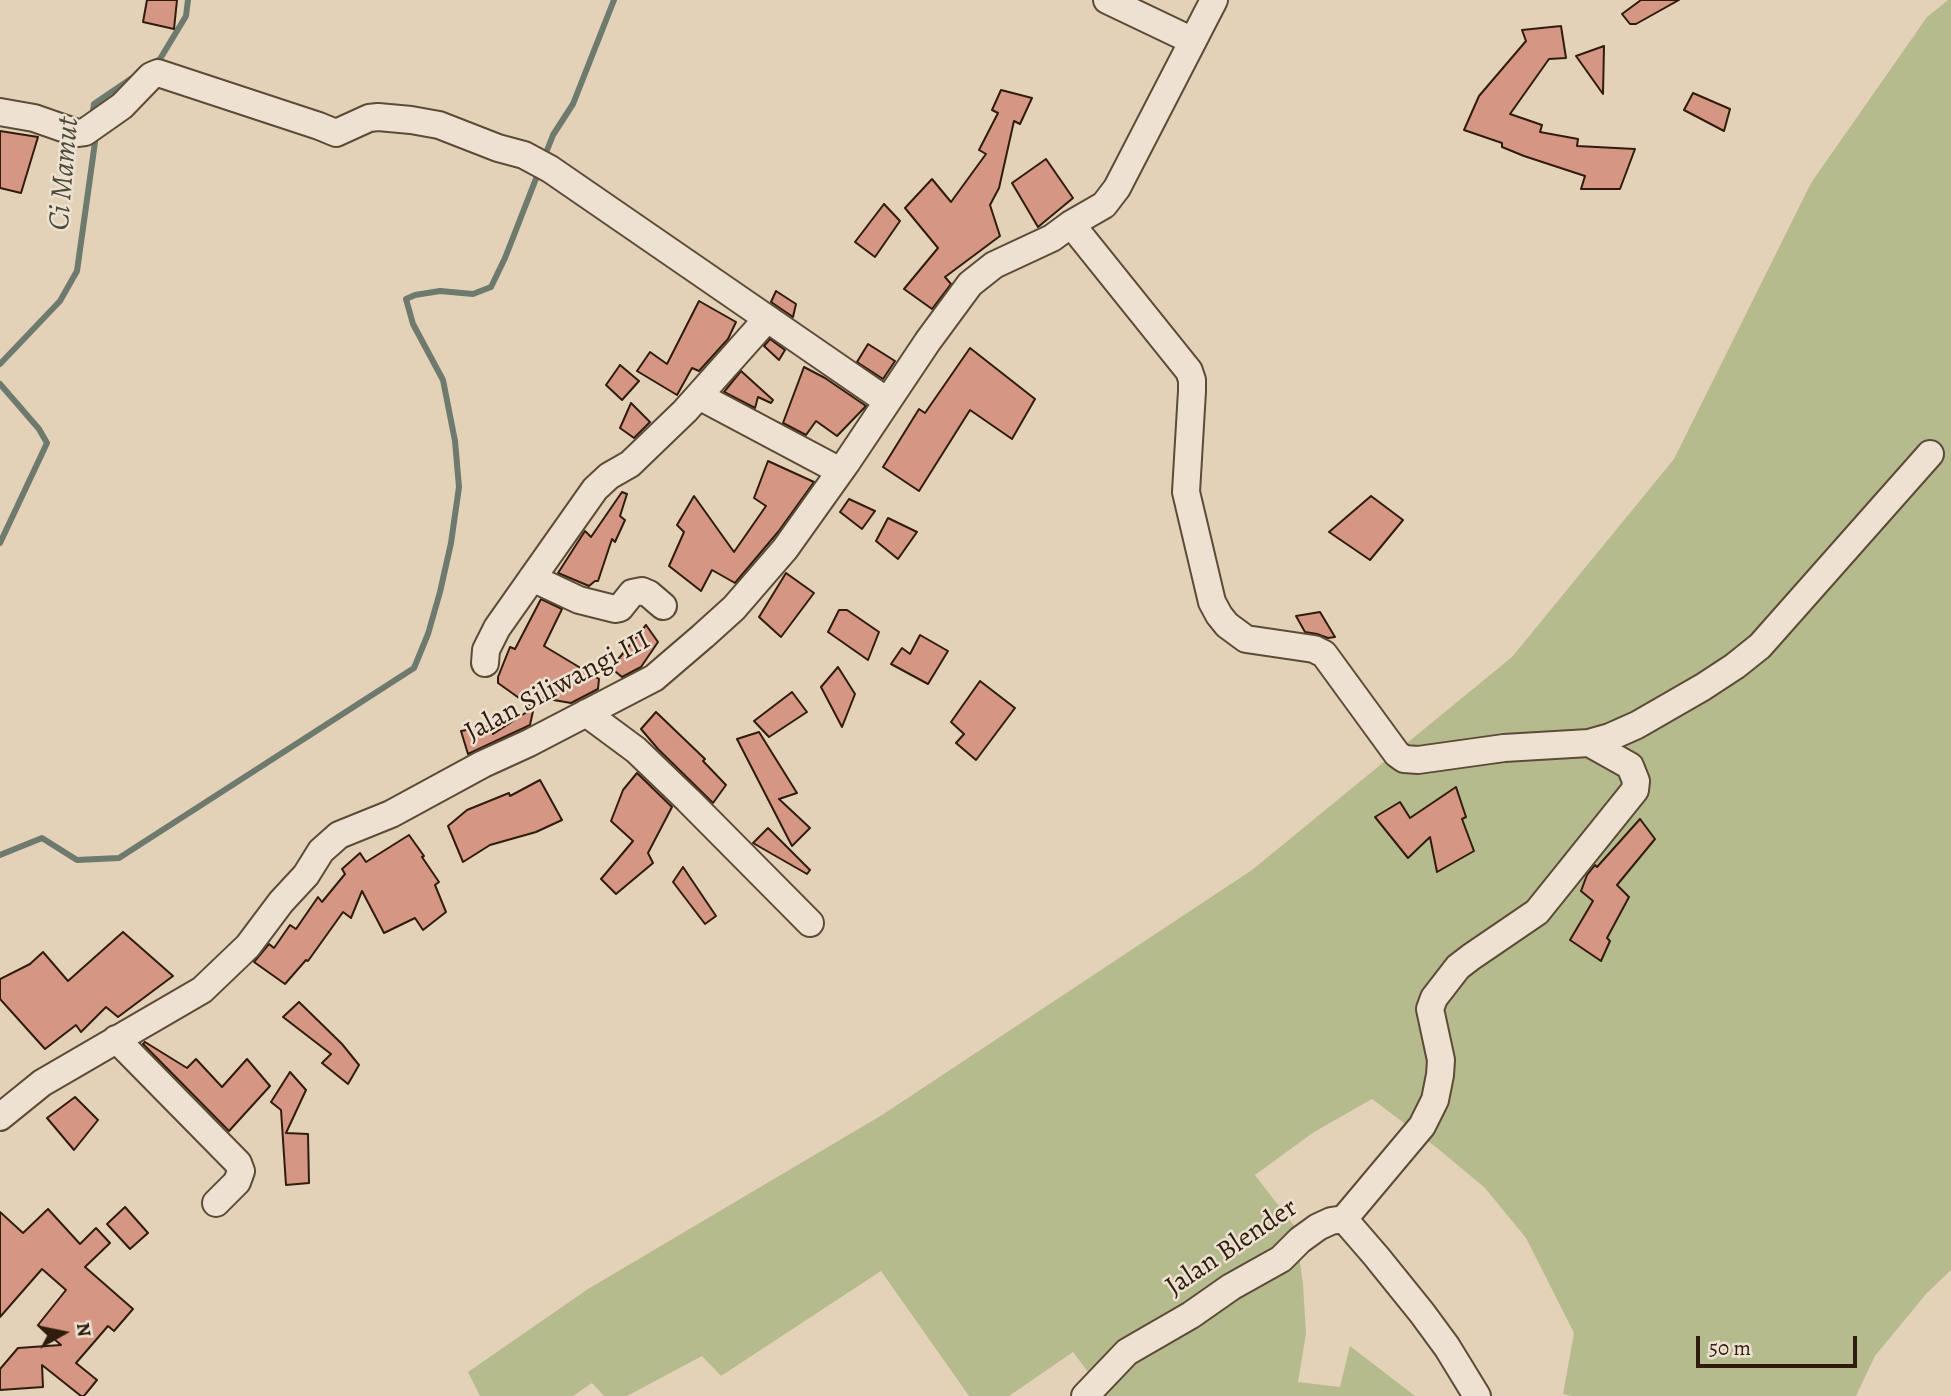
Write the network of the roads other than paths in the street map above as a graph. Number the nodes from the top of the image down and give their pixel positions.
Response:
1 (1107, 0) edge
2 (1214, 0) edge
3 (1193, 41) junction
4 (0, 112) edge
5 (1071, 224) junction
6 (767, 319) junction
7 (699, 396) junction
8 (887, 401) junction
9 (1930, 454) dead end
10 (840, 471) junction
11 (532, 578) junction
12 (663, 606) dead end
13 (485, 663) dead end
14 (586, 713) junction
15 (1590, 743) junction
16 (810, 923) dead end
17 (116, 1039) junction
18 (0, 1117) edge
19 (216, 1203) dead end
20 (1343, 1219) junction
21 (1085, 1396) edge
22 (1477, 1396) edge

1 - 3 street
2 - 3 street
3 - 5 street, Jalan Siliwangi III
4 - 6 street
5 - 8 street, Jalan Siliwangi III
5 - 15 street
6 - 7 street
6 - 8 street
7 - 10 street
7 - 11 street
8 - 10 street, Jalan Siliwangi III
9 - 15 street
10 - 14 street, Jalan Siliwangi III
11 - 12 street
11 - 13 street
14 - 16 street
14 - 17 street, Jalan Siliwangi III
15 - 20 street
17 - 18 street, Jalan Siliwangi III
17 - 19 street
20 - 21 street, Jalan Blender
20 - 22 street, Jalan Blender

